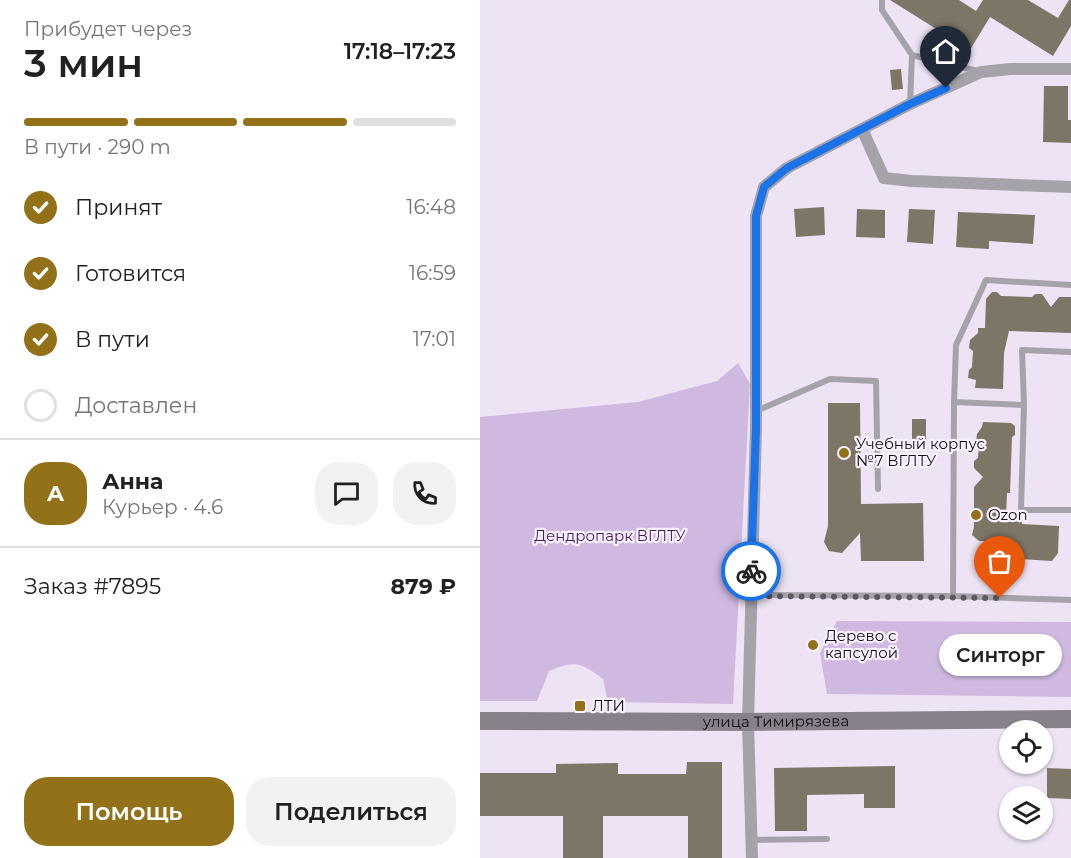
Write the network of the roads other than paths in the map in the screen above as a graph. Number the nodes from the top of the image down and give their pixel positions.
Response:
1 (882, 0) edge
2 (912, 55) junction
3 (1071, 69) edge
4 (981, 72) junction
5 (910, 104) junction
6 (862, 129) junction
7 (1071, 187) edge
8 (1071, 285) edge
9 (1071, 352) edge
10 (954, 402) junction
11 (1024, 405) junction
12 (756, 411) junction
13 (878, 489) dead end
14 (1071, 510) edge
15 (751, 596) junction
16 (953, 596) junction
17 (1071, 600) edge
18 (1071, 719) edge
19 (480, 721) edge
20 (748, 722) junction
21 (827, 839) dead end
22 (751, 840) junction
23 (752, 858) edge

1 - 2 lane
2 - 4 lane
2 - 5 lane
3 - 4 street
4 - 5 street
5 - 6 street
6 - 7 street
6 - 12 street
8 - 10 lane
9 - 11 lane
10 - 11 lane
10 - 16 lane
11 - 14 lane
12 - 13 lane
12 - 15 street
15 - 16 lane
15 - 20 street
16 - 17 lane
18 - 20 main road, улица Тимирязева
19 - 20 main road, улица Тимирязева
20 - 22 street
21 - 22 lane
22 - 23 street

